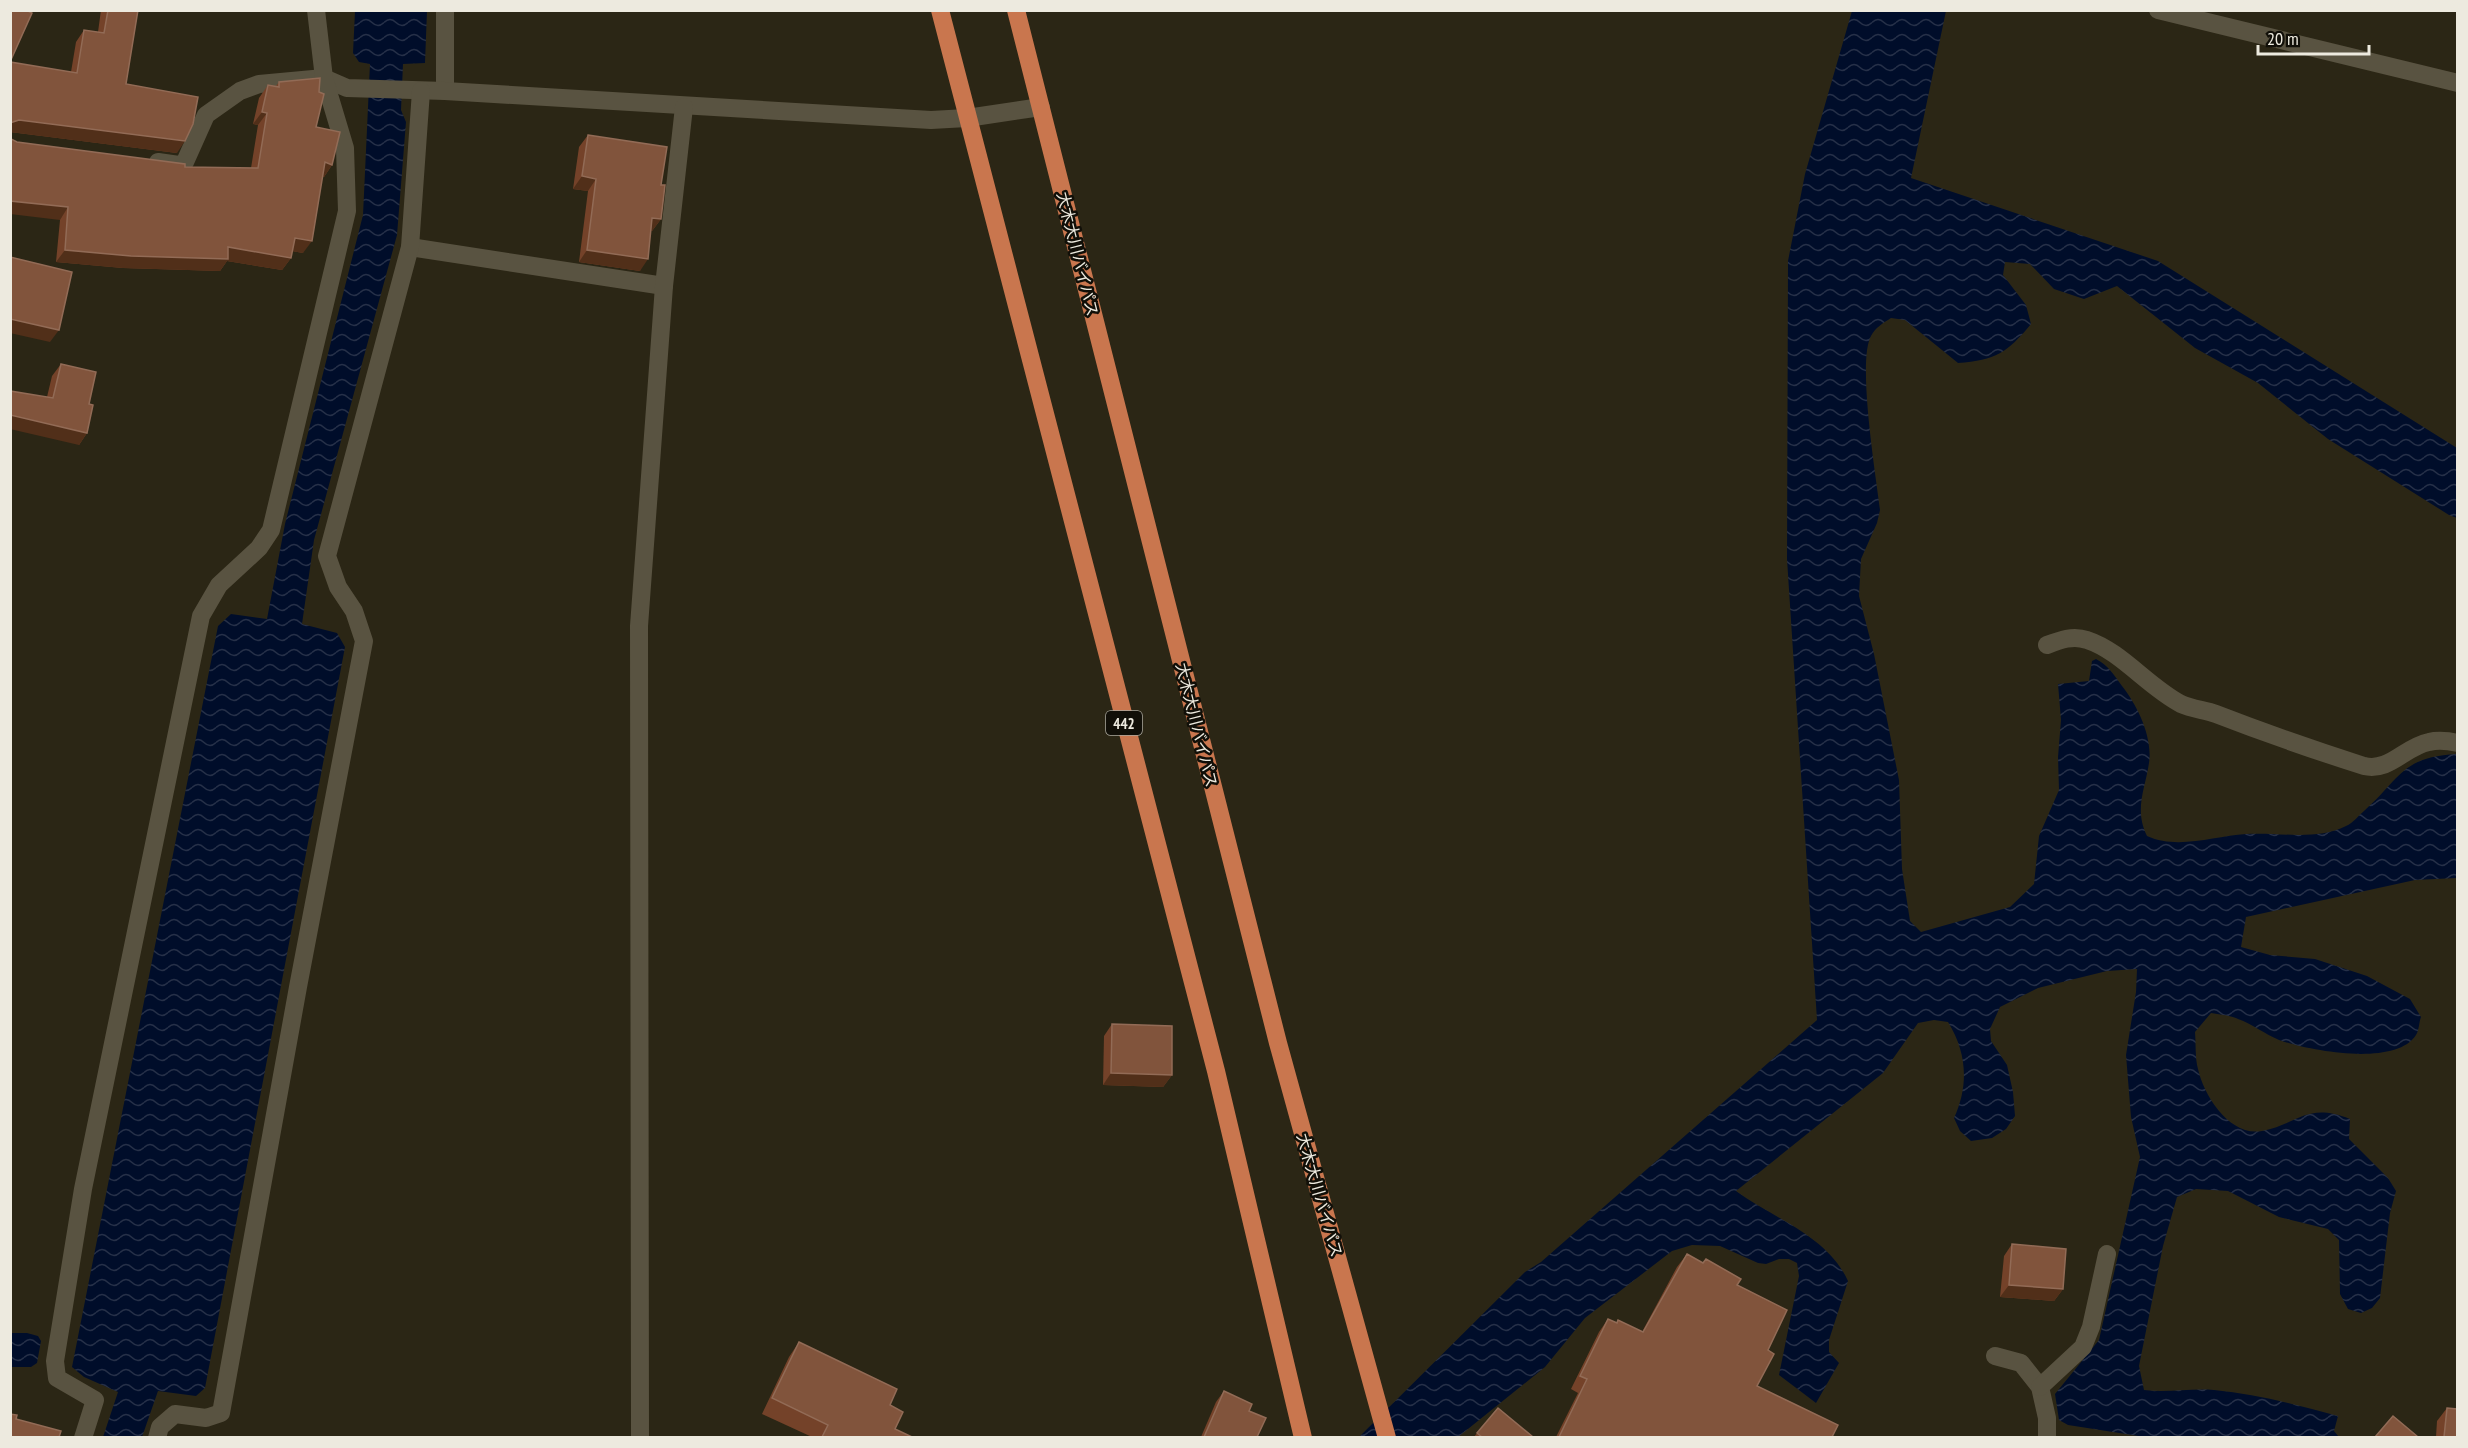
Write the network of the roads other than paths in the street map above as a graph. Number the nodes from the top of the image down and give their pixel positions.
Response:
1 (316, 10) edge
2 (445, 10) edge
3 (940, 10) edge
4 (1016, 10) edge
5 (2158, 10) edge
6 (324, 78) junction
7 (2457, 83) edge
8 (421, 91) junction
9 (445, 91) junction
10 (1041, 106) junction
11 (684, 107) junction
12 (967, 118) junction
13 (138, 160) edge
14 (410, 247) junction
15 (664, 286) junction
16 (2047, 645) dead end
17 (2457, 743) edge
18 (2106, 1254) dead end
19 (1995, 1356) dead end
20 (2040, 1387) junction
21 (83, 1437) edge
22 (157, 1437) edge
23 (640, 1437) edge
24 (1303, 1437) edge
25 (1387, 1437) edge
26 (2047, 1437) edge

1 - 6 street
2 - 9 street
3 - 12 highway, 442
4 - 10 highway, 大木大川バイパス
5 - 7 street
6 - 8 street
6 - 13 street
6 - 21 street
8 - 9 street
8 - 14 street
9 - 11 street
10 - 12 street
10 - 25 highway, 大木大川バイパス
11 - 12 street
11 - 15 street
12 - 24 highway, 442
14 - 15 street
14 - 22 street
15 - 23 street
16 - 17 street
18 - 20 street
19 - 20 street
20 - 26 street

